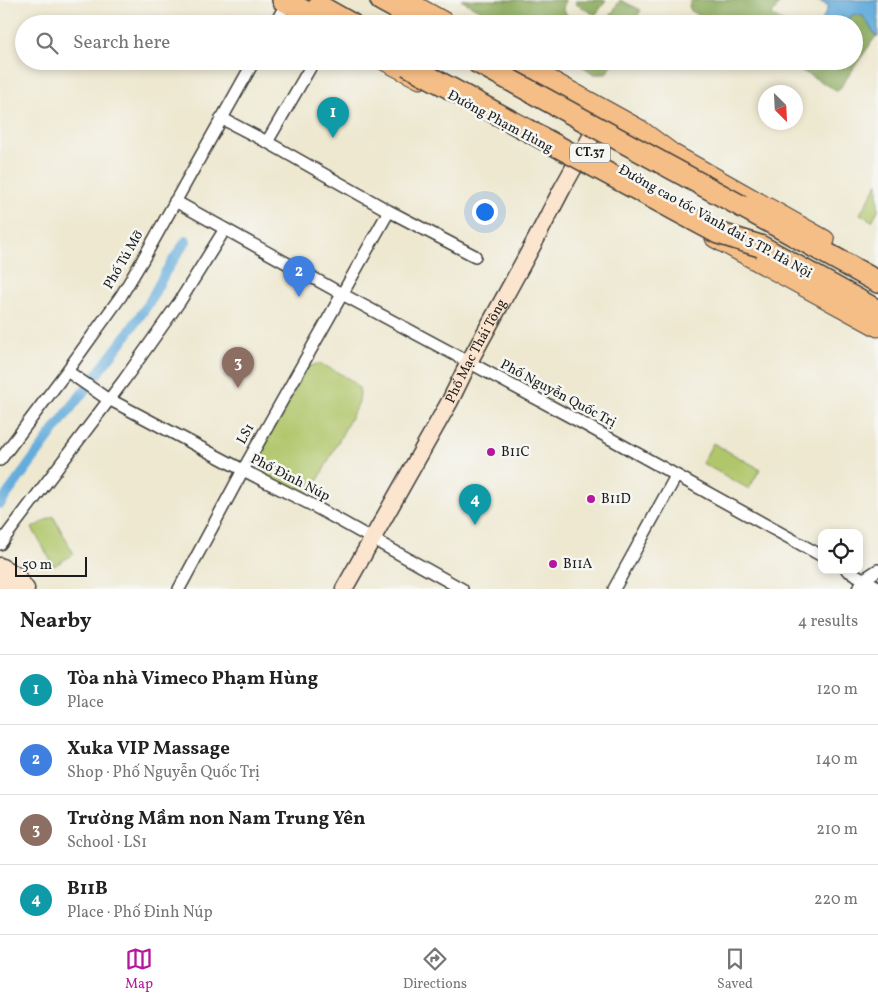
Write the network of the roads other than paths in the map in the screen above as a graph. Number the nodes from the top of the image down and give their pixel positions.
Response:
1 (308, 0) edge
2 (362, 0) edge
3 (381, 0) edge
4 (406, 0) edge
5 (281, 2) edge
6 (277, 15) edge
7 (301, 15) edge
8 (309, 15) edge
9 (335, 15) edge
10 (390, 15) edge
11 (408, 15) edge
12 (432, 15) edge
13 (249, 70) edge
14 (309, 70) edge
15 (402, 70) edge
16 (424, 70) edge
17 (492, 70) edge
18 (510, 70) edge
19 (532, 70) edge
20 (606, 111) junction
21 (222, 118) junction
22 (267, 142) junction
23 (578, 162) junction
24 (175, 201) junction
25 (741, 206) junction
26 (388, 211) junction
27 (225, 229) junction
28 (475, 256) dead end
29 (878, 270) edge
30 (878, 282) edge
31 (342, 294) junction
32 (878, 312) edge
33 (878, 328) edge
34 (469, 362) junction
35 (72, 375) junction
36 (107, 398) junction
37 (0, 460) edge
38 (243, 470) junction
39 (676, 476) junction
40 (372, 539) junction
41 (0, 544) edge
42 (818, 554) edge
43 (0, 566) edge
44 (878, 570) edge
45 (851, 574) edge
46 (0, 580) edge
47 (861, 584) edge
48 (878, 587) edge
49 (26, 589) edge
50 (179, 589) edge
51 (344, 589) edge
52 (462, 589) edge
53 (614, 589) edge

1 - 9 highway
2 - 10 highway
3 - 11 highway
4 - 12 main road
5 - 6 street
5 - 7 main road
5 - 8 highway
13 - 21 street, Phố Tú Mỡ
14 - 22 street
15 - 23 main road, Đường Phạm Hùng
16 - 32 highway, Đường cao tốc Vành đai 3 TP. Hà Nội / CT.37, bridge
17 - 25 highway, Đường cao tốc Vành đai 3 TP. Hà Nội / CT.37, bridge
18 - 25 highway, bridge
19 - 20 main road
20 - 23 street, Phố Mạc Thái Tông
20 - 29 main road
21 - 22 street
21 - 24 street, Phố Tú Mỡ
22 - 26 street
23 - 33 main road, Đường Phạm Hùng
23 - 34 street, Phố Mạc Thái Tông
24 - 27 street, Phố Nguyễn Quốc Trị
24 - 35 street, Phố Tú Mỡ
25 - 30 highway, Đường cao tốc Vành đai 3 TP. Hà Nội / CT.37
26 - 28 street
26 - 31 street, LS1
27 - 31 street, Phố Nguyễn Quốc Trị
27 - 36 street
31 - 34 street, Phố Nguyễn Quốc Trị
31 - 38 street, LS1
34 - 39 street, Phố Nguyễn Quốc Trị
34 - 40 street, Phố Mạc Thái Tông
35 - 36 street, Phố Đinh Núp
35 - 37 street, Phố Tú Mỡ
36 - 38 street, Phố Đinh Núp
36 - 41 street
38 - 40 street, Phố Đinh Núp
38 - 50 street, LS1
39 - 42 street, Phố Nguyễn Quốc Trị
39 - 53 street
40 - 51 street, Phố Mạc Thái Tông
40 - 52 street, Phố Đinh Núp
43 - 49 street
44 - 47 street
45 - 47 street
46 - 49 street
47 - 48 street

